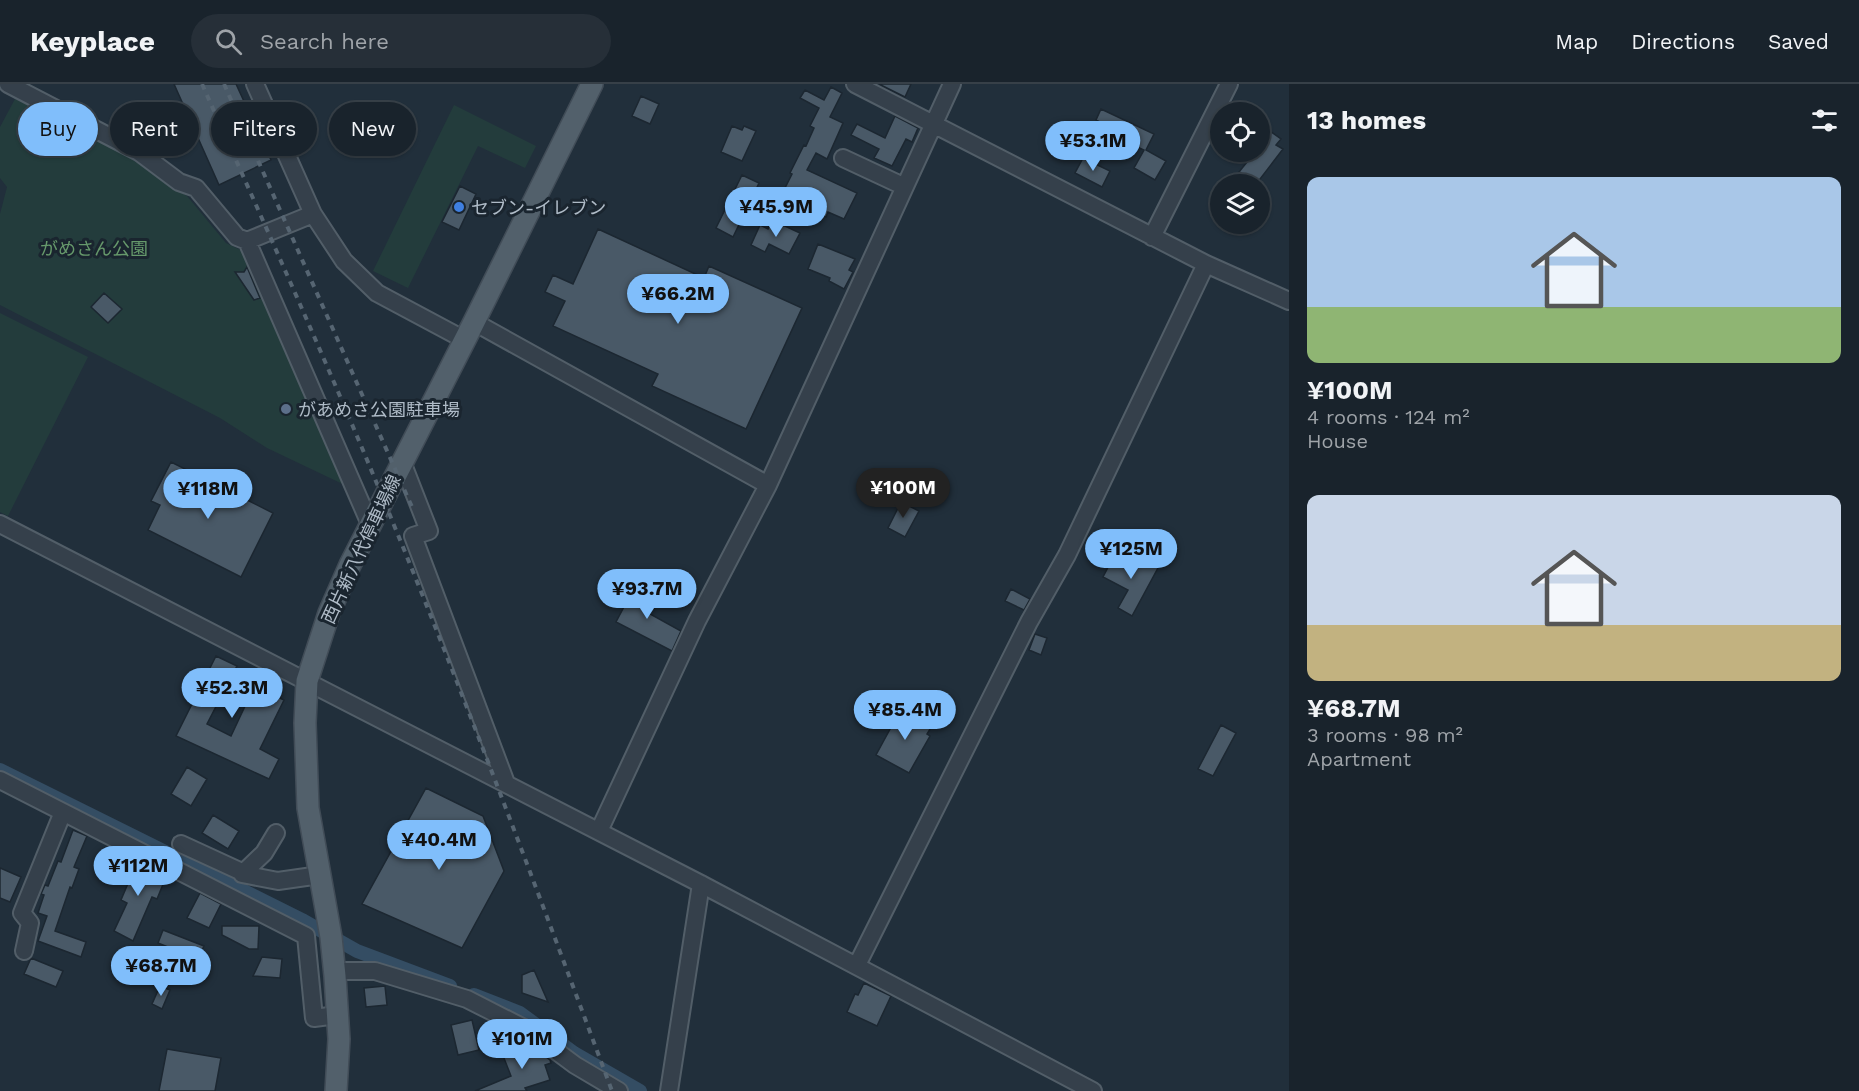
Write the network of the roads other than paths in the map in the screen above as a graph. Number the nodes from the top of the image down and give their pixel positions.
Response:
1 (8, 84) edge
2 (255, 84) edge
3 (592, 84) edge
4 (855, 84) edge
5 (952, 84) edge
6 (1229, 84) edge
7 (934, 123) junction
8 (843, 158) dead end
9 (903, 186) junction
10 (313, 214) junction
11 (1152, 237) junction
12 (248, 241) junction
13 (1206, 264) junction
14 (1289, 301) edge
15 (470, 331) junction
16 (402, 462) junction
17 (768, 485) junction
18 (0, 524) edge
19 (370, 524) junction
20 (307, 681) junction
21 (0, 780) edge
22 (506, 783) junction
23 (63, 812) junction
24 (599, 831) junction
25 (276, 832) dead end
26 (181, 844) dead end
27 (243, 874) junction
28 (320, 875) junction
29 (701, 884) junction
30 (231, 896) junction
31 (24, 951) dead end
32 (857, 965) junction
33 (334, 971) junction
34 (337, 1015) junction
35 (669, 1090) edge
36 (336, 1091) edge
37 (619, 1091) edge
38 (1093, 1091) edge

1 - 12 street
2 - 10 street
3 - 15 main road, 西片新八代停車場線
4 - 7 street
5 - 7 street
6 - 11 street
7 - 9 street
7 - 11 street
8 - 9 street
9 - 17 street
10 - 12 street
10 - 15 street
11 - 13 street
12 - 19 street
13 - 14 street
13 - 32 street
15 - 16 main road, 西片新八代停車場線
15 - 17 street
16 - 19 main road, 西片新八代停車場線
16 - 22 street
17 - 24 street
18 - 20 street
19 - 20 main road, 西片新八代停車場線
20 - 22 street
20 - 28 main road, 西片新八代停車場線
21 - 23 street
22 - 24 street
23 - 30 street
23 - 31 street
24 - 29 street
25 - 27 street
26 - 27 street
27 - 28 street
27 - 30 street
28 - 33 main road, 西片新八代停車場線
29 - 32 street
29 - 35 street
30 - 34 street
32 - 38 street
33 - 34 main road, 西片新八代停車場線
33 - 37 street
34 - 36 main road, 西片新八代停車場線

